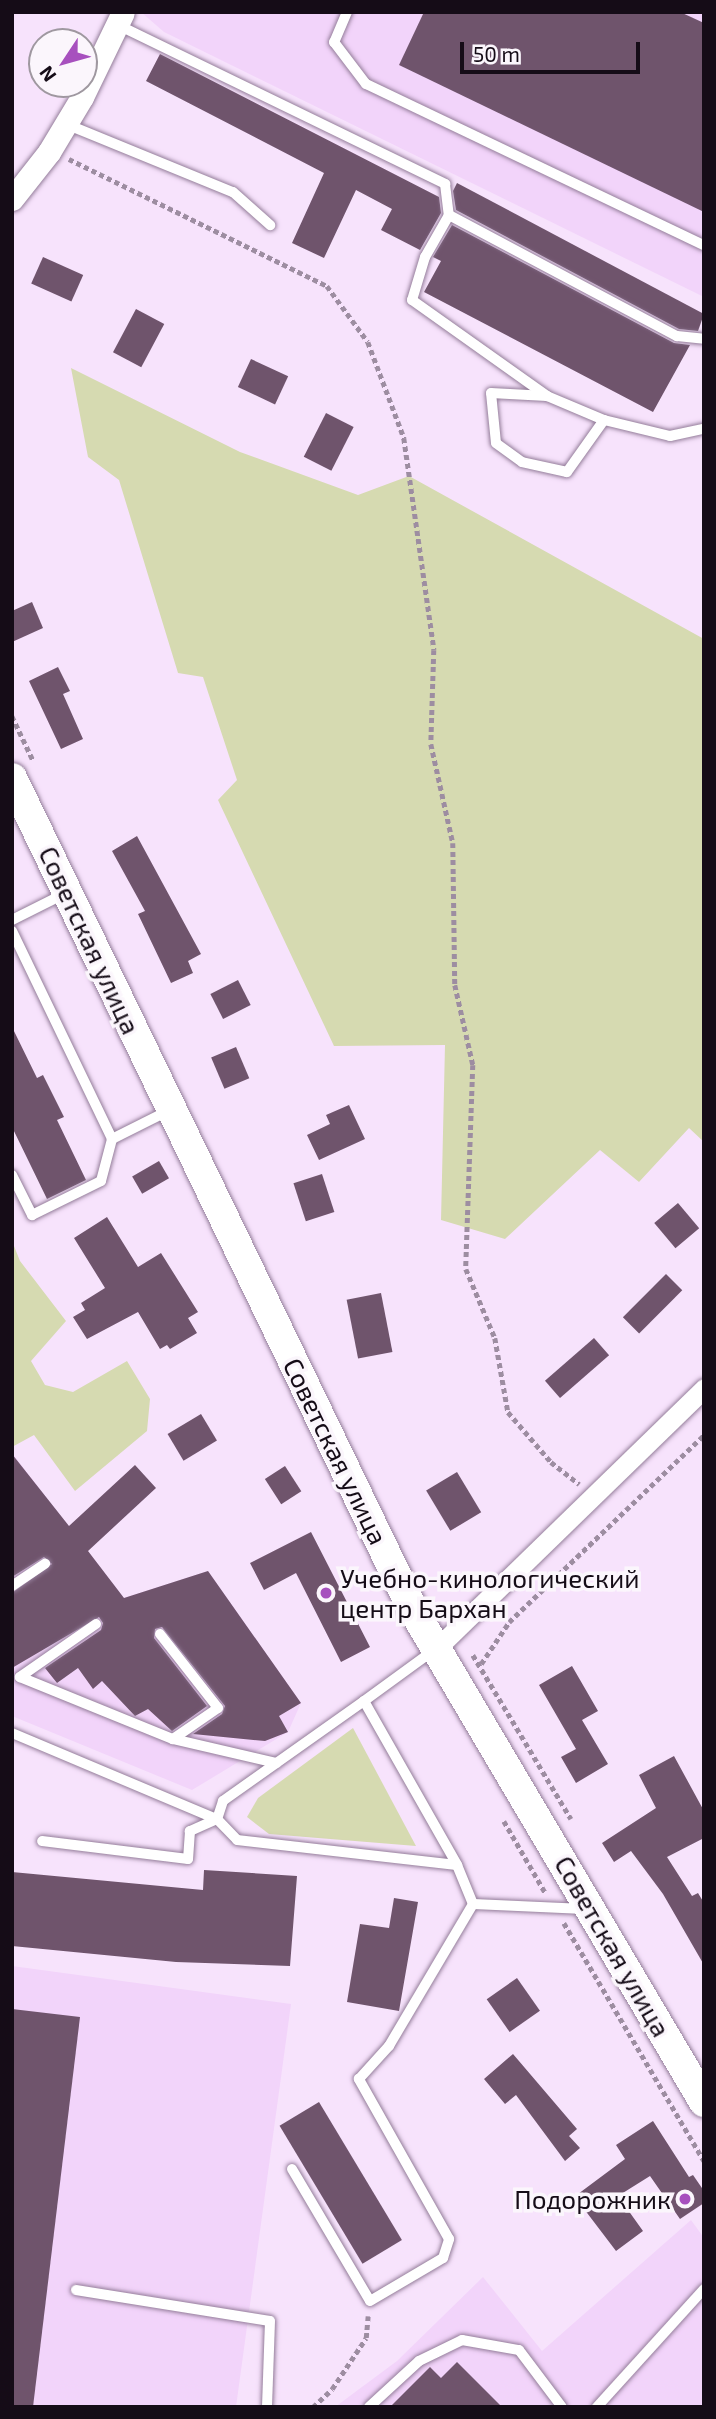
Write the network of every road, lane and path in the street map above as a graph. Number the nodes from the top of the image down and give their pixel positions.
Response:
1 (346, 12) edge
2 (120, 18) edge
3 (66, 124) junction
4 (64, 157) dead end
5 (12, 199) edge
6 (449, 215) junction
7 (270, 225) dead end
8 (704, 245) edge
9 (704, 340) edge
10 (547, 396) junction
11 (604, 420) junction
12 (704, 429) edge
13 (12, 716) edge
14 (24, 772) edge
15 (68, 892) junction
16 (12, 920) edge
17 (12, 931) edge
18 (172, 1109) junction
19 (112, 1139) junction
20 (12, 1175) edge
21 (704, 1388) edge
22 (704, 1435) edge
23 (593, 1496) junction
24 (45, 1564) dead end
25 (12, 1586) edge
26 (96, 1624) dead end
27 (160, 1634) dead end
28 (445, 1641) junction
29 (481, 1664) junction
30 (16, 1675) edge
31 (364, 1701) junction
32 (12, 1733) edge
33 (173, 1739) junction
34 (276, 1763) junction
35 (217, 1819) junction
36 (578, 1832) dead end
37 (42, 1841) dead end
38 (457, 1865) junction
39 (473, 1904) junction
40 (592, 1909) junction
41 (704, 2102) edge
42 (292, 2169) dead end
43 (704, 2288) edge
44 (76, 2290) dead end
45 (370, 2301) junction
46 (267, 2407) edge
47 (313, 2407) edge
48 (369, 2407) edge
49 (562, 2407) edge
50 (597, 2407) edge

1 - 8 lane
2 - 3 street
2 - 6 lane
3 - 5 street
3 - 7 lane
4 - 23 path
6 - 9 lane
6 - 10 lane
10 - 11 lane
10 - 11 lane
11 - 12 lane
13 - 14 path
14 - 15 main road, Советская улица
15 - 16 lane
15 - 18 main road, Советская улица
17 - 19 lane
18 - 19 lane
18 - 28 main road, Советская улица
19 - 20 lane
21 - 23 street
22 - 29 path
23 - 28 street
24 - 25 lane
26 - 30 lane
27 - 33 lane
28 - 29 path
28 - 31 lane
28 - 40 main road, Советская улица
29 - 36 path
30 - 33 lane
31 - 34 lane
31 - 38 lane
32 - 35 lane
33 - 34 lane
34 - 35 lane
35 - 37 lane
35 - 38 lane
38 - 39 lane
39 - 40 lane
39 - 45 lane
40 - 41 main road, Советская улица
42 - 45 lane
43 - 50 lane
44 - 46 lane
45 - 47 path
48 - 49 lane

